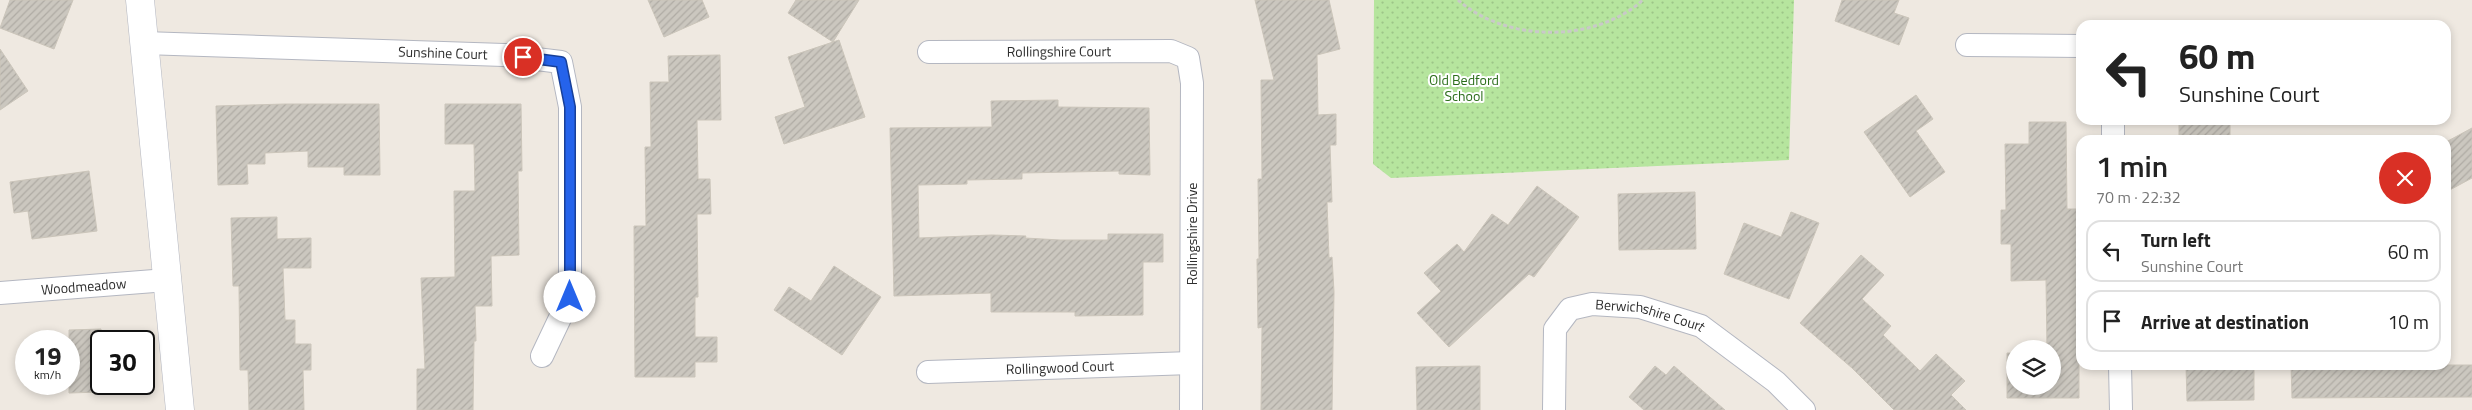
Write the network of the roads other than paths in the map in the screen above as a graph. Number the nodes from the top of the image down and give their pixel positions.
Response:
1 (140, 0) edge
2 (144, 43) junction
3 (1967, 45) dead end
4 (2076, 46) edge
5 (929, 52) dead end
6 (1188, 58) joint
7 (167, 280) junction
8 (0, 293) edge
9 (542, 356) dead end
10 (1191, 363) junction
11 (2120, 370) edge
12 (928, 372) dead end
13 (180, 410) edge
14 (1191, 410) edge
15 (1554, 410) edge
16 (1804, 410) edge
17 (2121, 410) edge

1 - 2 street
2 - 7 street
2 - 9 street, Sunshine Court
3 - 4 street
5 - 6 street, Rollingshire Court
6 - 10 street, Rollingshire Drive
7 - 8 street, Woodmeadow
7 - 13 street
10 - 12 street, Rollingwood Court
10 - 14 street, Rollingshire Drive
11 - 17 street
15 - 16 street, Berwichshire Court

